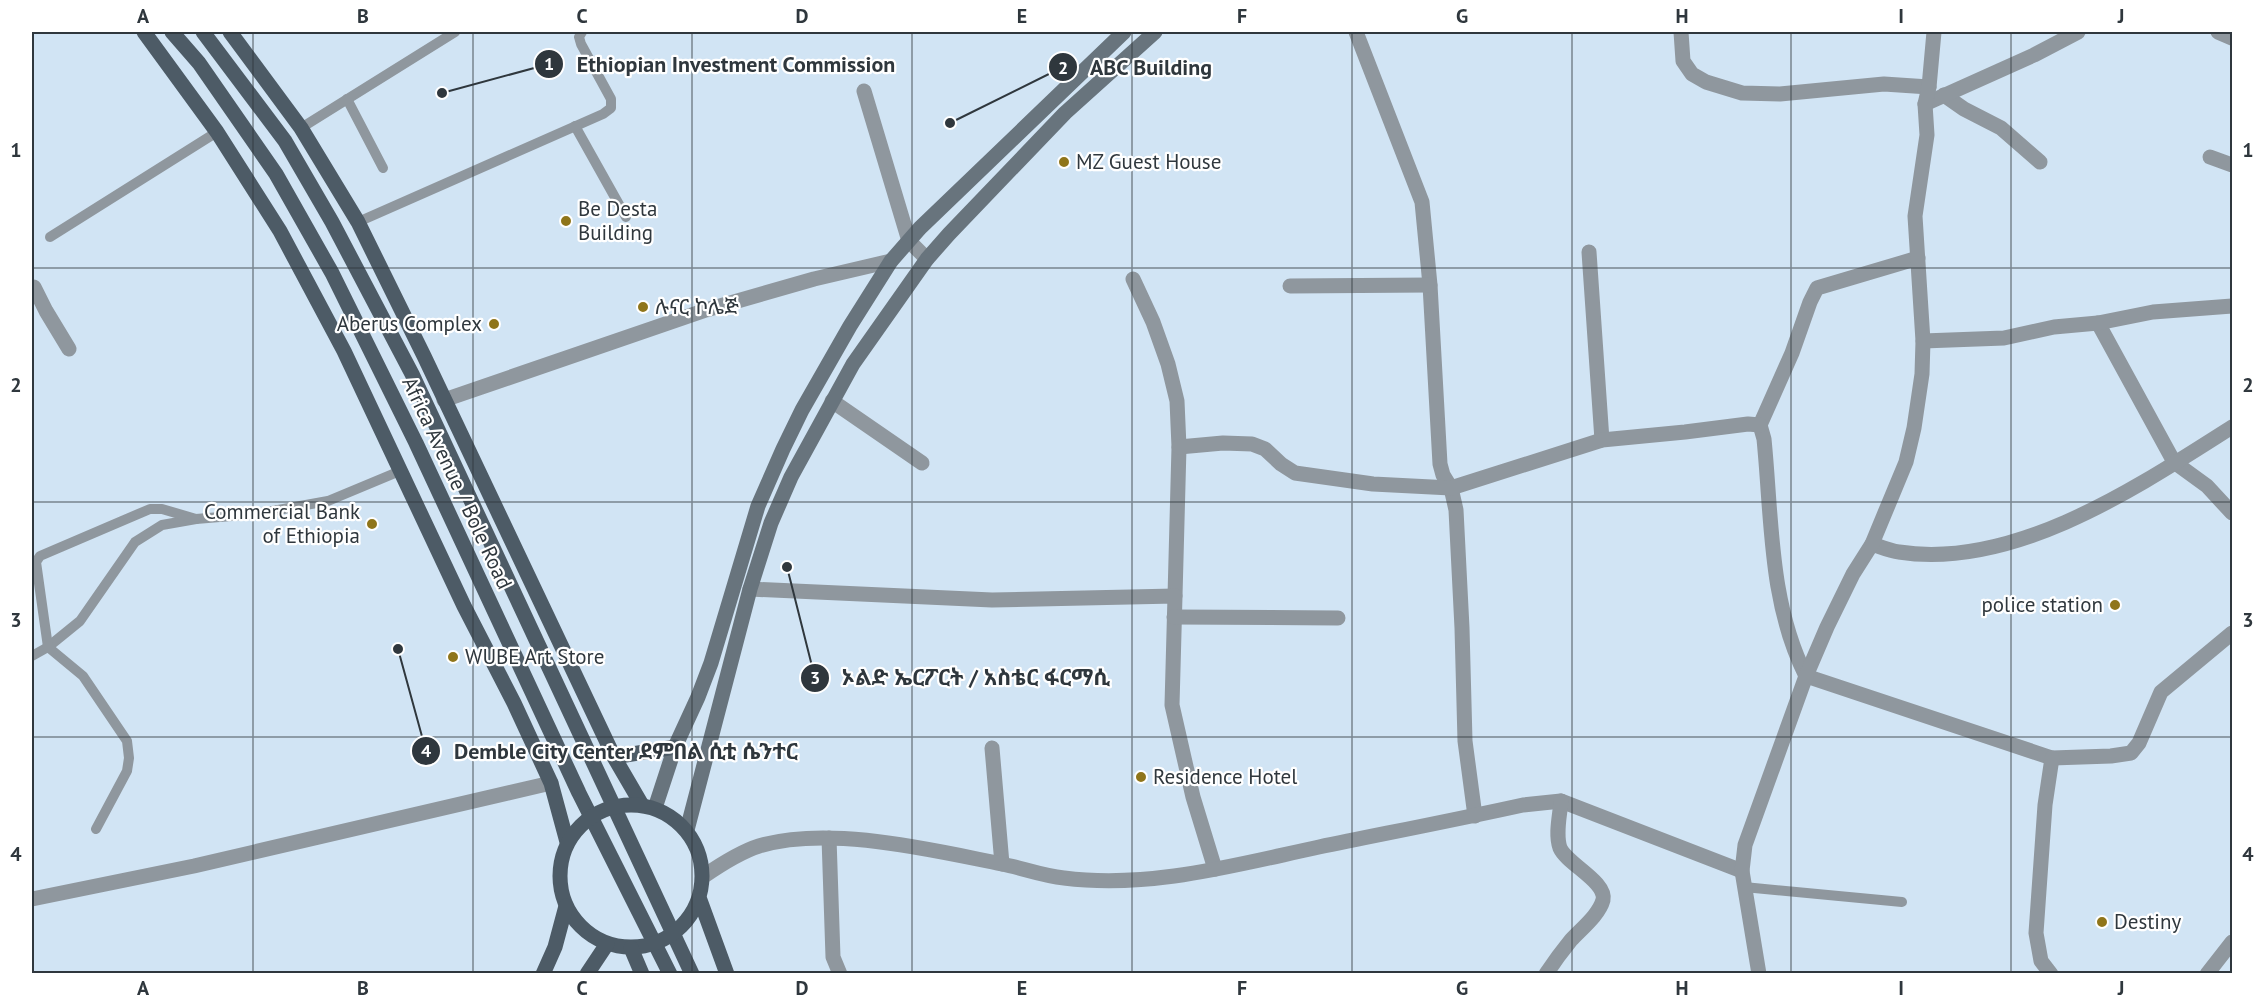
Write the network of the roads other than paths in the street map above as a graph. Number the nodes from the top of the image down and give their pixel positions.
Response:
1 (144, 32) edge
2 (172, 32) edge
3 (203, 32) edge
4 (230, 32) edge
5 (455, 32) edge
6 (582, 32) edge
7 (1124, 32) edge
8 (1155, 32) edge
9 (1356, 32) edge
10 (1681, 32) edge
11 (1934, 32) edge
12 (2078, 32) edge
13 (2218, 32) edge
14 (2232, 38) edge
15 (1929, 87) junction
16 (864, 91) dead end
17 (1944, 95) junction
18 (347, 99) junction
19 (1925, 104) junction
20 (575, 126) junction
21 (300, 128) junction
22 (217, 132) junction
23 (2210, 157) dead end
24 (2040, 162) dead end
25 (2232, 165) edge
26 (383, 168) dead end
27 (626, 217) dead end
28 (358, 222) junction
29 (50, 237) dead end
30 (909, 241) junction
31 (1588, 252) dead end
32 (1918, 258) junction
33 (927, 259) junction
34 (891, 261) junction
35 (1133, 279) dead end
36 (32, 285) edge
37 (1430, 285) junction
38 (1290, 286) dead end
39 (2232, 306) edge
40 (2098, 324) junction
41 (1923, 341) junction
42 (69, 349) dead end
43 (444, 400) junction
44 (832, 401) junction
45 (1760, 425) junction
46 (2232, 428) edge
47 (1602, 440) junction
48 (1179, 447) junction
49 (2174, 462) junction
50 (922, 463) dead end
51 (400, 471) junction
52 (1451, 488) junction
53 (2232, 513) edge
54 (196, 519) junction
55 (1872, 544) junction
56 (750, 589) junction
57 (1175, 596) junction
58 (1174, 617) junction
59 (1338, 618) dead end
60 (2232, 633) edge
61 (48, 647) junction
62 (32, 656) edge
63 (1806, 676) junction
64 (698, 697) junction
65 (720, 708) junction
66 (675, 747) junction
67 (992, 748) dead end
68 (614, 757) junction
69 (2052, 758) junction
70 (551, 783) junction
71 (1561, 801) junction
72 (644, 806) junction
73 (1475, 816) junction
74 (96, 829) dead end
75 (687, 830) junction
76 (829, 838) junction
77 (568, 842) junction
78 (1002, 864) junction
79 (1215, 870) junction
80 (1742, 871) junction
81 (704, 876) junction
82 (1744, 887) junction
83 (32, 899) edge
84 (700, 900) junction
85 (1902, 902) dead end
86 (566, 906) junction
87 (2232, 942) edge
88 (607, 944) junction
89 (633, 948) junction
90 (543, 974) edge
91 (587, 974) edge
92 (642, 974) edge
93 (670, 974) edge
94 (692, 974) edge
95 (727, 974) edge
96 (840, 974) edge
97 (1546, 974) edge
98 (1759, 974) edge
99 (2051, 974) edge
100 (2207, 974) edge

1 - 22 main road
2 - 93 main road, Africa Avenue / Bole Road
3 - 94 main road, Africa Avenue / Bole Road
4 - 21 main road
5 - 18 lane
6 - 20 lane
7 - 30 main road
8 - 33 main road
9 - 37 street
10 - 15 street
11 - 15 street
12 - 17 street
13 - 14 street
15 - 19 street
16 - 30 street
17 - 19 street
17 - 24 street
18 - 21 lane
18 - 26 lane
19 - 32 street
20 - 27 lane
20 - 28 lane
21 - 28 main road
22 - 29 lane
22 - 51 main road
23 - 25 street
28 - 43 main road
30 - 33 street
30 - 34 main road
31 - 47 street
32 - 41 street
32 - 45 street
33 - 44 main road
34 - 43 street
34 - 64 main road
35 - 48 street
36 - 42 street
37 - 38 street
37 - 52 street
39 - 40 street
40 - 41 street
40 - 49 street
41 - 55 street
43 - 68 main road
44 - 50 street
44 - 56 main road
45 - 47 street
45 - 63 street
46 - 49 street
47 - 52 street
48 - 52 street
48 - 57 street
49 - 53 street
49 - 55 street
51 - 54 lane
51 - 70 main road
52 - 73 street
54 - 61 lane
54 - 61 lane
55 - 63 street
56 - 57 street
56 - 65 main road
57 - 58 street
58 - 59 street
58 - 79 street
60 - 69 street
61 - 62 lane
61 - 74 lane
63 - 69 street
63 - 80 street
64 - 65 main road
64 - 66 main road
65 - 75 main road
66 - 68 main road
66 - 72 main road
67 - 78 street
68 - 72 main road
69 - 99 street
70 - 77 main road
70 - 83 street
71 - 73 street
71 - 80 street
71 - 97 street
72 - 75 main road
72 - 77 main road
73 - 79 street
75 - 81 main road
76 - 78 street
76 - 81 street
76 - 96 street
77 - 86 main road
78 - 79 street
80 - 82 street
81 - 84 main road
82 - 85 lane
82 - 98 street
84 - 89 main road
84 - 95 main road
86 - 88 main road
86 - 90 main road
87 - 100 street
88 - 89 main road
88 - 91 main road
89 - 92 main road

